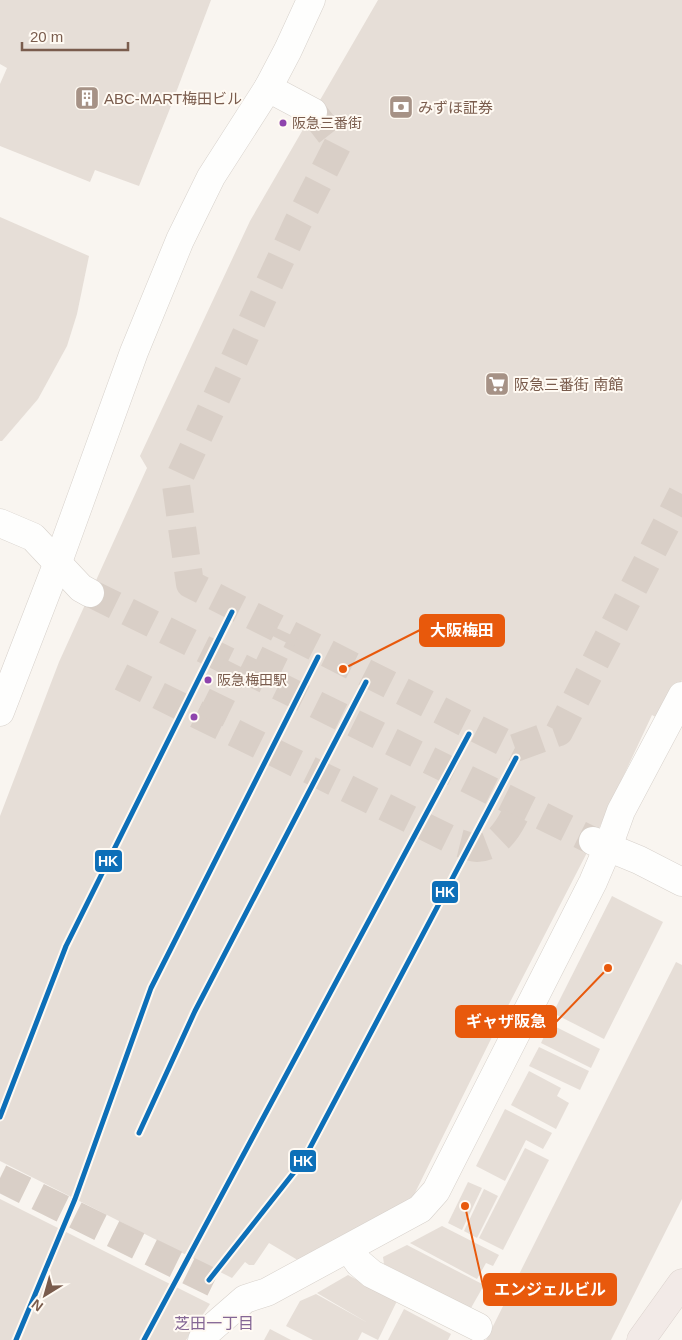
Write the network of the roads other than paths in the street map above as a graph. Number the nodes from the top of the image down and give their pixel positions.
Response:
1 (311, 0) edge
2 (268, 88) junction
3 (313, 112) tunnel mouth
4 (0, 523) edge
5 (58, 562) junction
6 (90, 592) tunnel mouth
7 (682, 696) edge
8 (0, 712) edge
9 (600, 844) junction
10 (682, 882) edge
11 (349, 1249) junction
12 (682, 1283) edge
13 (478, 1327) dead end
14 (202, 1340) edge
15 (641, 1340) edge

1 - 2 street
2 - 3 street
2 - 5 street
4 - 5 street
5 - 6 street
5 - 8 street
7 - 9 street
9 - 10 street
9 - 11 street
11 - 13 street
11 - 14 street
12 - 15 highway

